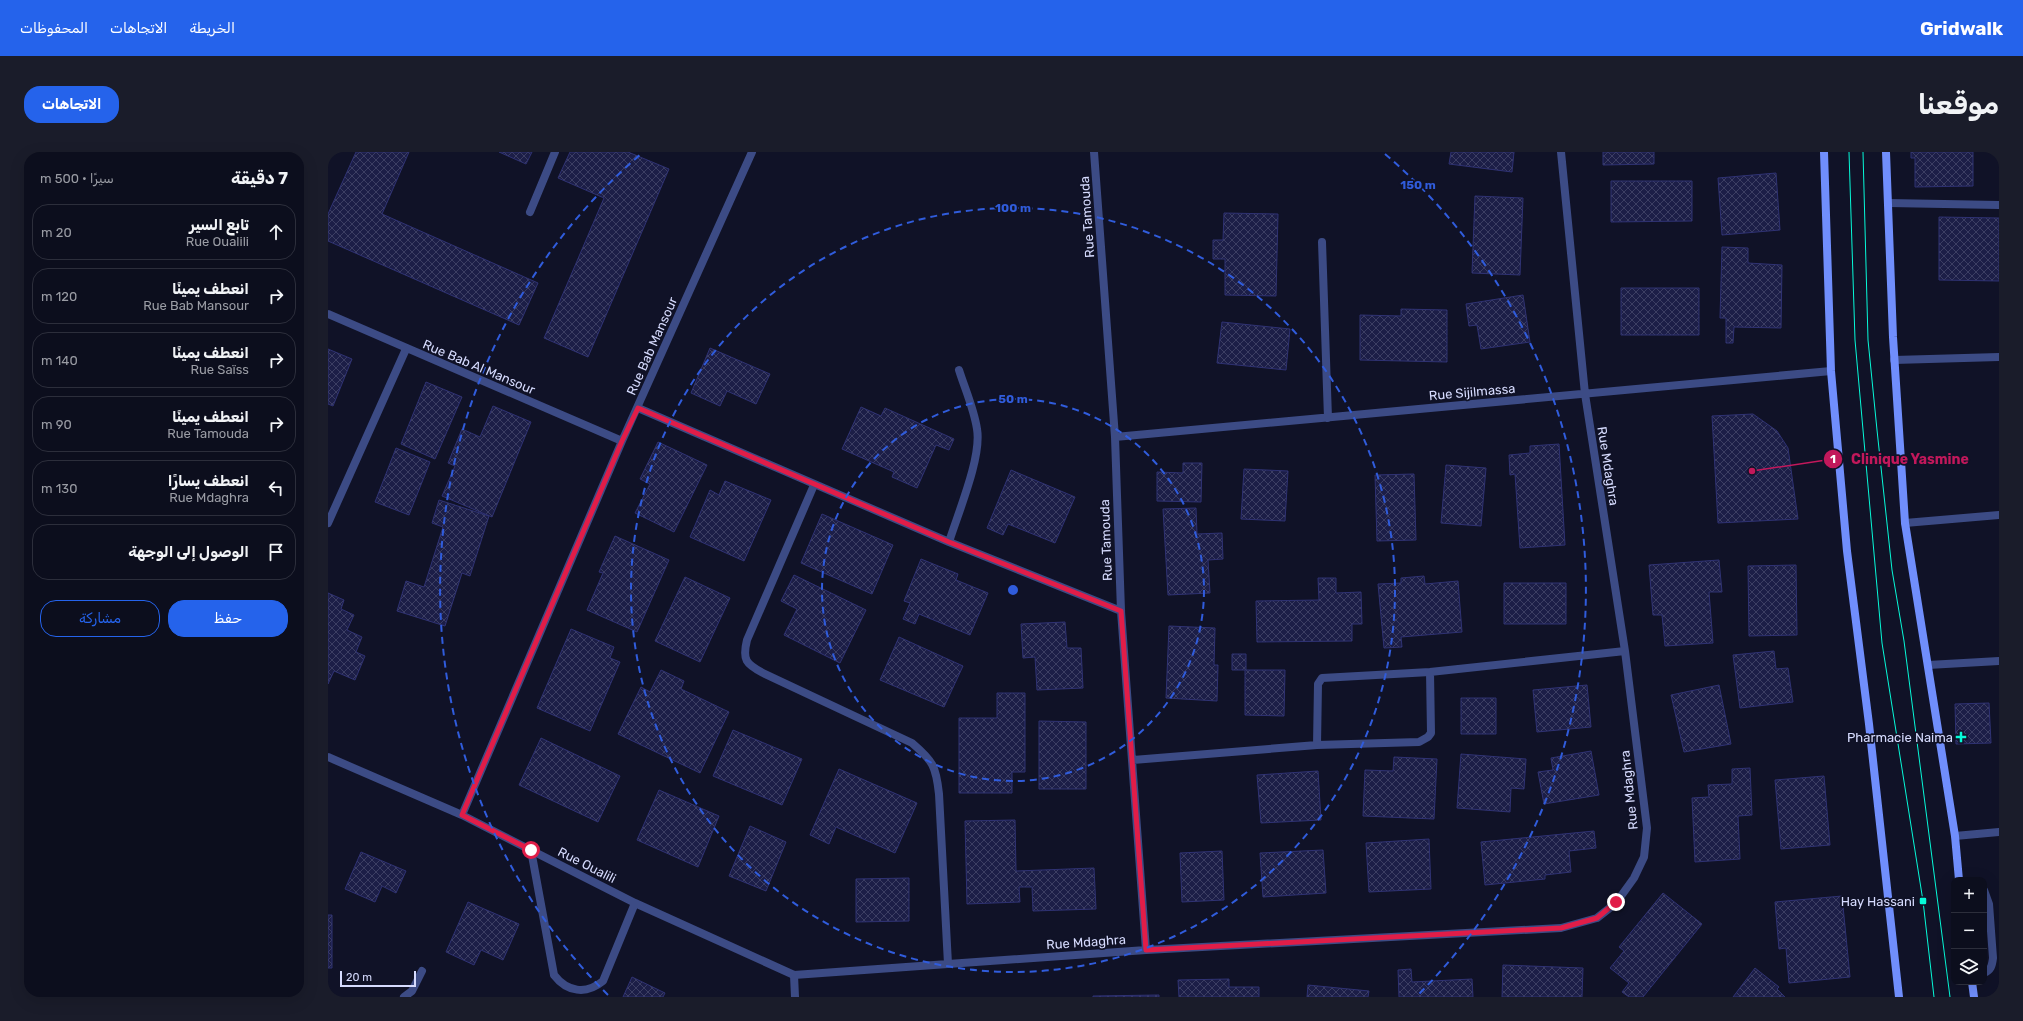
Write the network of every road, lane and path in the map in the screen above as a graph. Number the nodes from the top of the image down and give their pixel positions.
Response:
1 (555, 152) edge
2 (752, 152) edge
3 (1094, 152) edge
4 (1561, 152) edge
5 (1824, 152) edge
6 (1886, 152) edge
7 (1889, 203) junction
8 (1999, 205) edge
9 (530, 212) dead end
10 (1322, 242) dead end
11 (328, 314) edge
12 (406, 349) junction
13 (1999, 357) edge
14 (1894, 360) junction
15 (959, 370) dead end
16 (1832, 371) junction
17 (1585, 394) junction
18 (638, 408) junction
19 (1328, 418) junction
20 (1115, 437) junction
21 (622, 441) junction
22 (814, 484) junction
23 (1999, 514) edge
24 (328, 523) edge
25 (1905, 523) junction
26 (949, 542) junction
27 (1121, 611) junction
28 (1625, 651) junction
29 (1999, 662) edge
30 (1928, 665) junction
31 (1430, 672) junction
32 (1316, 745) junction
33 (328, 757) edge
34 (1133, 760) junction
35 (462, 815) junction
36 (1999, 832) edge
37 (1955, 836) junction
38 (531, 850) junction
39 (1961, 877) edge
40 (1987, 898) edge
41 (635, 903) junction
42 (1146, 950) junction
43 (948, 964) junction
44 (1987, 970) edge
45 (422, 971) dead end
46 (794, 976) junction
47 (1972, 985) edge
48 (404, 997) edge
49 (795, 997) edge
50 (1899, 997) edge
51 (1974, 997) edge

1 - 9 street
2 - 18 street, Rue Bab Mansour
3 - 20 street, Rue Tamouda
4 - 17 street, Rue Mdaghra
5 - 16 main road
6 - 7 main road
7 - 8 street
7 - 14 main road
10 - 19 street
11 - 12 street, Rue Bab Al Mansour
12 - 21 street, Rue Bab Al Mansour
12 - 24 street
13 - 14 street
14 - 25 main road
15 - 26 street
16 - 17 street, Rue Sijilmassa
16 - 50 main road
17 - 19 street, Rue Sijilmassa
17 - 28 street, Rue Mdaghra
18 - 21 street, Rue Bab Mansour
18 - 22 street
19 - 20 street, Rue Sijilmassa
20 - 27 street, Rue Tamouda
21 - 35 street, Rue Bab Mansour
22 - 26 street
22 - 43 street
23 - 25 street
25 - 30 main road
26 - 27 street
27 - 34 street, Rue Tamouda
28 - 31 street
28 - 42 street, Rue Mdaghra
29 - 30 street
30 - 37 main road
31 - 32 street
31 - 32 street
32 - 34 street
33 - 35 street, Rue Oualili
34 - 42 street, Rue Tamouda
35 - 38 street, Rue Oualili
36 - 37 street
37 - 39 main road
38 - 41 street, Rue Oualili
38 - 41 street
40 - 44 street
41 - 46 street, Rue Oualili
42 - 43 street, Rue Mdaghra
43 - 46 street, Rue Mdaghra
45 - 48 street
46 - 49 street
47 - 51 main road

